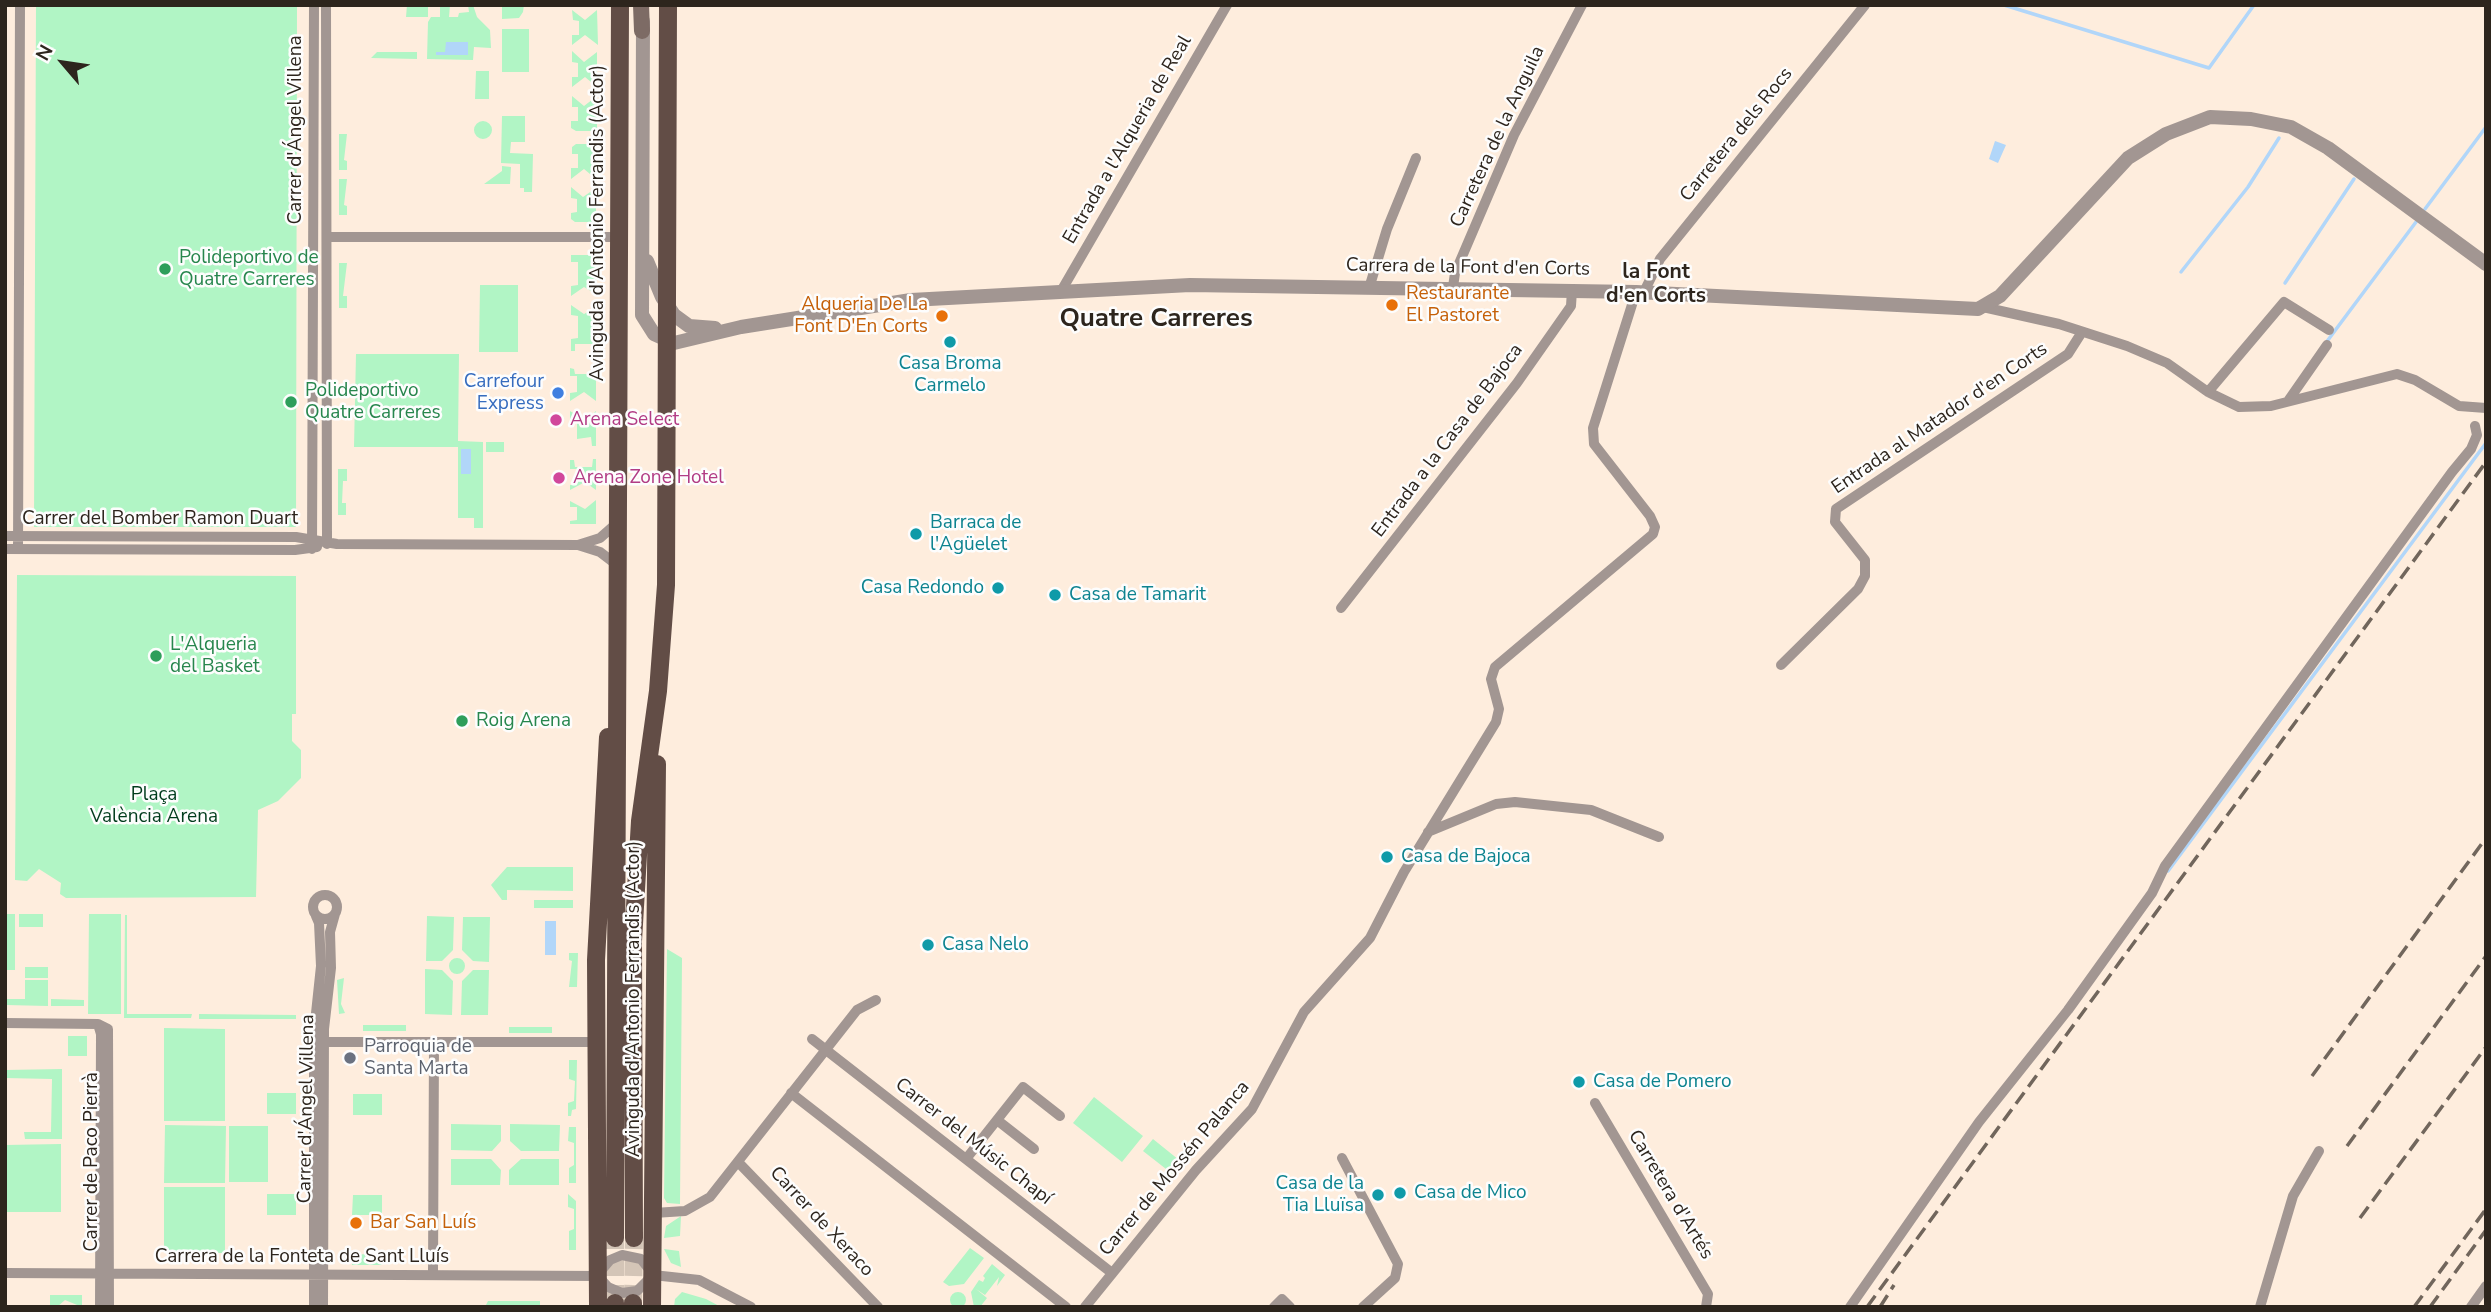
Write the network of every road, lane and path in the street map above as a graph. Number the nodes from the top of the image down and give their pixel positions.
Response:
1 (20, 5) edge
2 (314, 5) edge
3 (326, 5) edge
4 (620, 5) edge
5 (643, 5) edge
6 (668, 5) edge
7 (1227, 5) edge
8 (1581, 5) edge
9 (1865, 5) edge
10 (642, 31) joint
11 (1416, 158) dead end
12 (643, 236) junction
13 (328, 237) junction
14 (620, 237) junction
15 (2486, 264) edge
16 (1370, 285) junction
17 (1453, 287) junction
18 (1572, 290) junction
19 (1640, 292) junction
20 (1060, 293) junction
21 (666, 305) junction
22 (1983, 307) junction
23 (741, 327) junction
24 (2329, 330) dead end
25 (2081, 332) junction
26 (667, 342) junction
27 (2327, 345) dead end
28 (2208, 392) junction
29 (2288, 401) junction
30 (2486, 408) edge
31 (2475, 426) dead end
32 (618, 521) junction
33 (5, 536) edge
34 (18, 536) junction
35 (312, 543) junction
36 (327, 544) junction
37 (578, 545) junction
38 (5, 549) edge
39 (18, 549) junction
40 (617, 565) junction
41 (1341, 608) dead end
42 (1781, 665) dead end
43 (658, 691) junction
44 (618, 693) junction
45 (1428, 832) junction
46 (1659, 837) dead end
47 (335, 914) junction
48 (316, 916) junction
49 (876, 1000) dead end
50 (5, 1023) edge
51 (812, 1039) dead end
52 (319, 1042) junction
53 (434, 1042) junction
54 (595, 1042) junction
55 (826, 1050) junction
56 (792, 1093) junction
57 (1595, 1103) dead end
58 (1060, 1116) dead end
59 (997, 1120) junction
60 (1034, 1149) dead end
61 (2319, 1151) dead end
62 (1342, 1158) dead end
63 (966, 1159) junction
64 (738, 1162) junction
65 (654, 1213) junction
66 (615, 1238) tunnel mouth
67 (634, 1238) tunnel mouth
68 (5, 1273) edge
69 (104, 1273) junction
70 (1112, 1273) junction
71 (319, 1274) junction
72 (433, 1275) junction
73 (653, 1275) junction
74 (598, 1276) junction
75 (2486, 1286) edge
76 (619, 1305) edge
77 (100, 1307) edge
78 (109, 1307) edge
79 (314, 1307) edge
80 (323, 1307) edge
81 (652, 1307) edge
82 (751, 1307) edge
83 (878, 1307) edge
84 (1066, 1307) edge
85 (1085, 1307) edge
86 (1274, 1307) edge
87 (1290, 1307) edge
88 (1363, 1307) edge
89 (1706, 1307) edge
90 (1850, 1307) edge
91 (2260, 1307) edge
92 (2471, 1307) edge

1 - 34 street
2 - 35 street, Carrer d'Ángel Villena
3 - 13 street, Carrer d'Ángel Villena
4 - 14 main road, Avinguda d'Antonio Ferrandis (Actor)
5 - 10 main road, Avinguda d'Antonio Ferrandis (Actor)
6 - 21 main road, Avinguda d'Antonio Ferrandis (Actor)
7 - 20 street, Entrada a l'Alqueria de Real
8 - 17 street, Carretera de la Anguila
9 - 19 street, Carretera dels Rocs
10 - 12 street, Avinguda d'Antonio Ferrandis (Actor)
11 - 16 street
12 - 21 street, Avinguda d'Antonio Ferrandis (Actor)
12 - 26 street, Avinguda d'Antonio Ferrandis (Actor)
13 - 14 street
13 - 36 street, Carrer d'Ángel Villena
14 - 32 main road, Avinguda d'Antonio Ferrandis (Actor)
15 - 22 street
16 - 17 street, Carrera de la Font d'en Corts
16 - 20 street, Carrera de la Font d'en Corts
17 - 18 street, Carrera de la Font d'en Corts
18 - 19 street, Carrera de la Font d'en Corts
18 - 41 street, Entrada a la Casa de Bajoca
19 - 22 street, Carrera de la Font d'en Corts
19 - 45 street, Carrer de Mossén Palanca
20 - 23 street, Carrera de la Font d'en Corts
21 - 23 street
21 - 26 main road, Avinguda d'Antonio Ferrandis (Actor)
22 - 25 street
23 - 26 street
24 - 28 street
25 - 28 street
25 - 42 street, Entrada al Matador d'en Corts
26 - 43 main road, Avinguda d'Antonio Ferrandis (Actor)
27 - 29 street
28 - 29 street
29 - 30 street
31 - 90 street
32 - 37 street
32 - 40 main road, Avinguda d'Antonio Ferrandis (Actor)
33 - 34 street, Carrer del Bomber Ramon Duart
34 - 35 street, Carrer del Bomber Ramon Duart
34 - 39 street
35 - 36 street, Carrer del Bomber Ramon Duart
35 - 39 street, Carrer del Bomber Ramon Duart
36 - 37 street
37 - 40 street
38 - 39 street, Carrer del Bomber Ramon Duart
40 - 44 main road, Avinguda d'Antonio Ferrandis (Actor)
43 - 65 main road, Avinguda d'Antonio Ferrandis (Actor)
43 - 67 main road, Avinguda d'Antonio Ferrandis (Actor)
44 - 54 main road, Avinguda d'Antonio Ferrandis (Actor)
44 - 66 main road, Avinguda d'Antonio Ferrandis (Actor)
45 - 46 street
45 - 70 street, Carrer de Mossén Palanca
47 - 48 street
47 - 48 street
47 - 52 street, Carrer d'Ángel Villena
48 - 52 street, Carrer d'Ángel Villena
49 - 55 street
50 - 69 street, Carrer de Paco Pierrà
51 - 55 street, Carrer del Músic Chapí
52 - 53 street
52 - 71 street, Carrer d'Ángel Villena
53 - 54 street
53 - 72 street
54 - 74 main road, Avinguda d'Antonio Ferrandis (Actor)
55 - 56 street
55 - 63 street, Carrer del Músic Chapí
56 - 64 street
56 - 84 street
57 - 89 street, Carretera d'Artés
58 - 59 street
59 - 60 street
59 - 63 street
61 - 91 street
62 - 88 street
63 - 70 street, Carrer del Músic Chapí
64 - 65 street
64 - 83 street, Carrer de Xeraco
65 - 73 main road, Avinguda d'Antonio Ferrandis (Actor)
68 - 69 street, Carrera de la Fonteta de Sant Lluís
69 - 71 street, Carrera de la Fonteta de Sant Lluís
69 - 77 street, Carrer de Paco Pierrà
69 - 78 street, Carrer de Paco Pierrà
70 - 85 street, Carrer de Mossén Palanca
71 - 72 street, Carrera de la Fonteta de Sant Lluís
71 - 79 street, Carrer d'Ángel Villena
71 - 80 street, Carrer d'Ángel Villena
72 - 74 street, Carrera de la Fonteta de Sant Lluís
73 - 74 street
73 - 74 street
73 - 81 main road, Avinguda d'Antonio Ferrandis (Actor)
73 - 82 street
74 - 76 main road, Avinguda d'Antonio Ferrandis (Actor)
75 - 92 street
86 - 87 street

